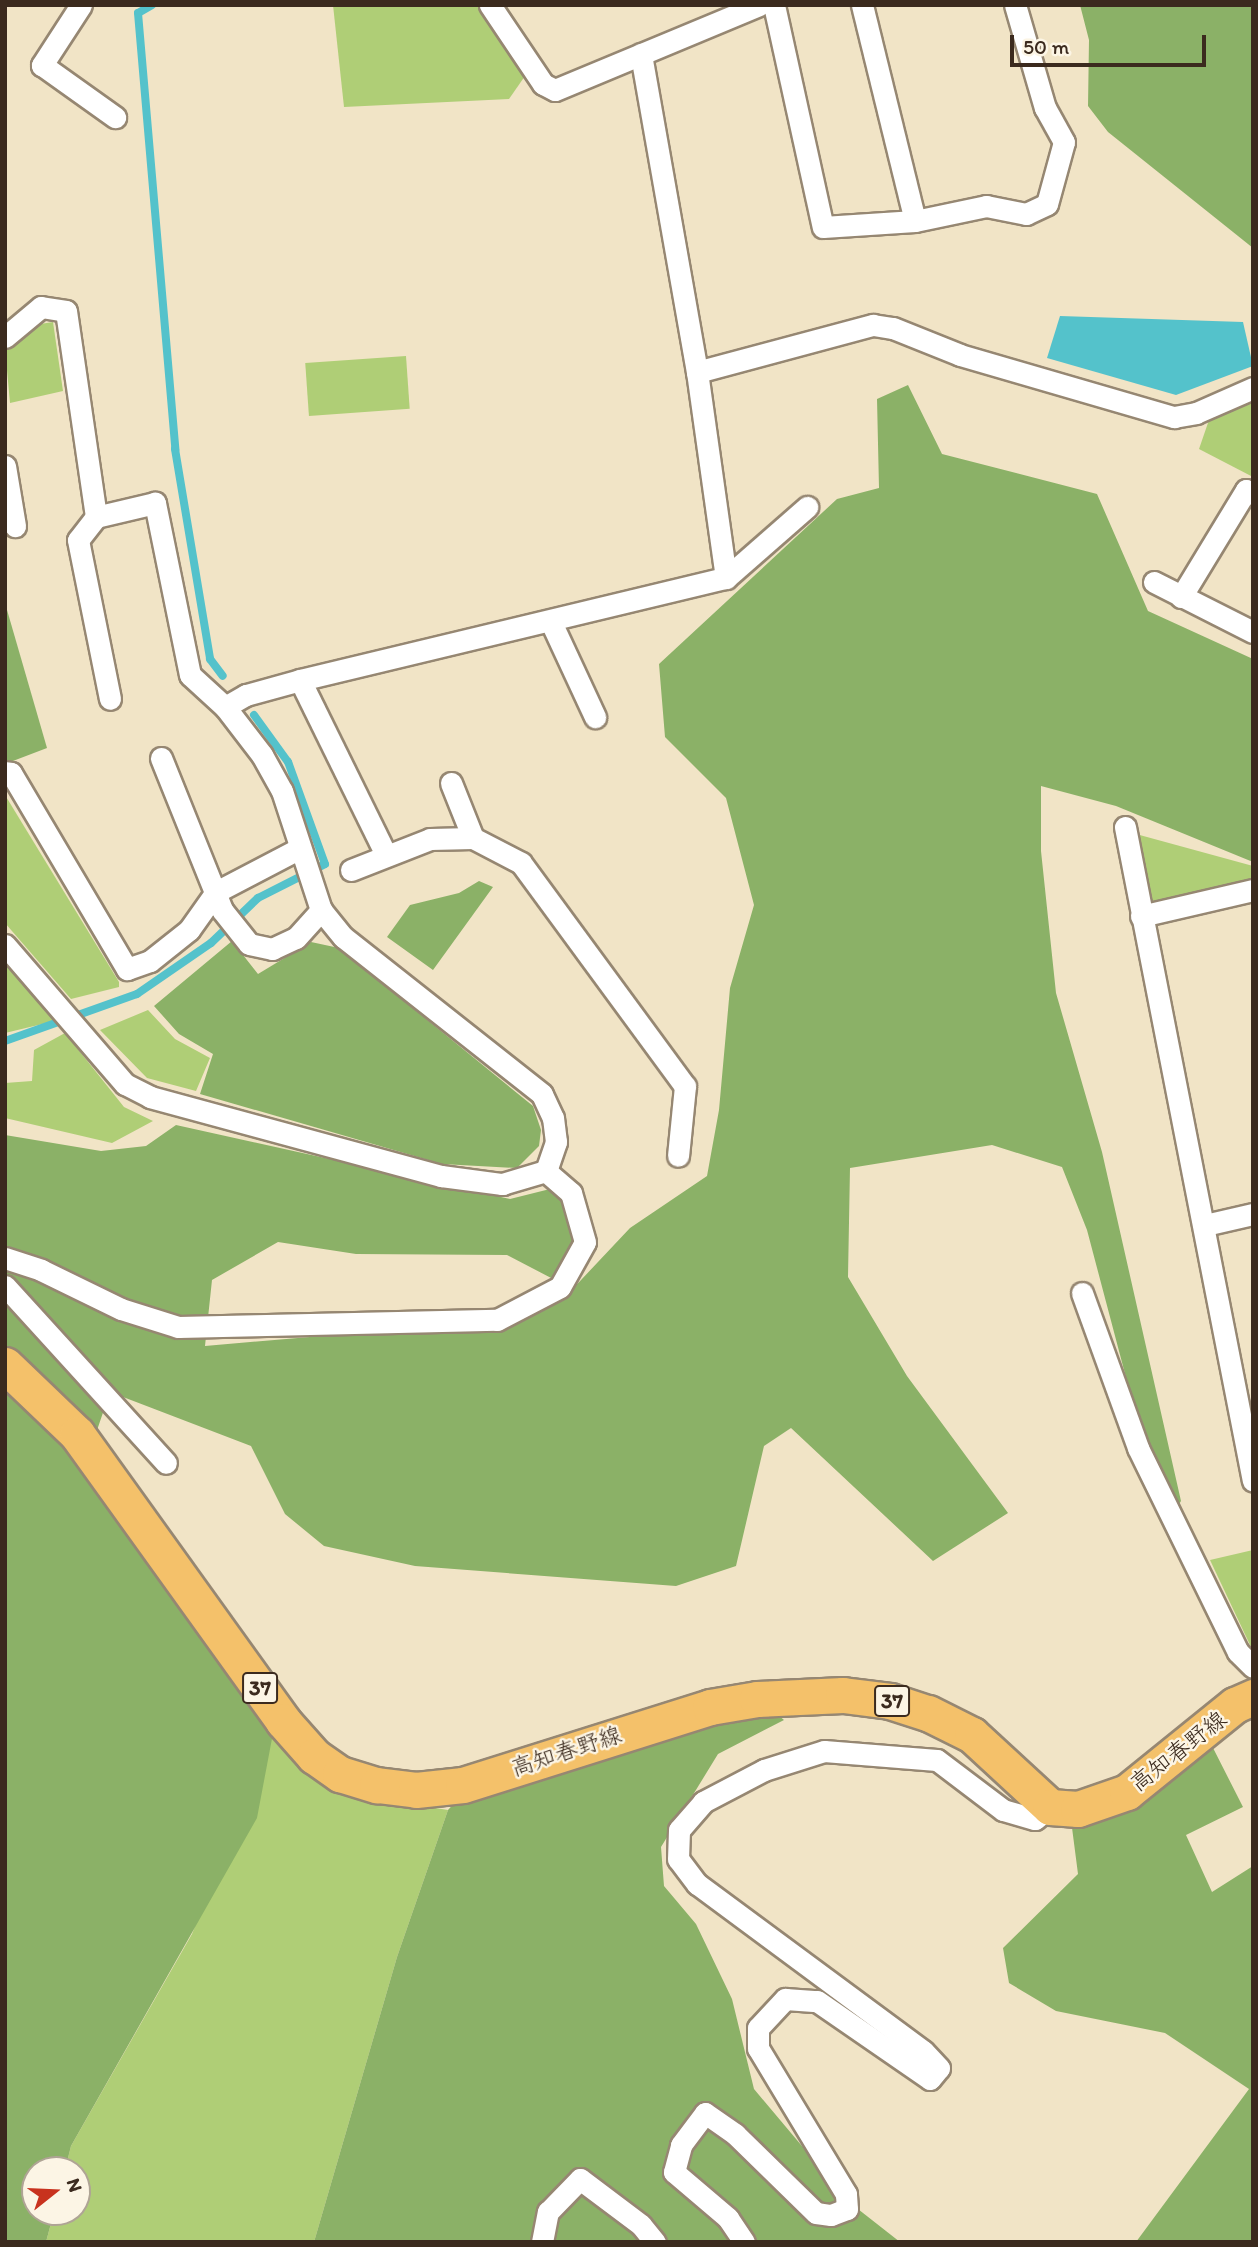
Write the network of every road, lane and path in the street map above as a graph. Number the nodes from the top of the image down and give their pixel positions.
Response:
1 (491, 5) edge
2 (759, 5) edge
3 (774, 5) edge
4 (862, 5) edge
5 (1015, 5) edge
6 (73, 8) edge
7 (641, 54) junction
8 (115, 117) dead end
9 (915, 221) junction
10 (5, 337) edge
11 (697, 372) junction
12 (1253, 388) edge
13 (5, 466) edge
14 (1253, 494) edge
15 (807, 507) dead end
16 (96, 517) junction
17 (15, 526) dead end
18 (726, 578) junction
19 (1154, 582) dead end
20 (1181, 597) junction
21 (551, 622) junction
22 (1253, 632) edge
23 (300, 680) junction
24 (110, 699) dead end
25 (225, 707) junction
26 (594, 717) dead end
27 (161, 758) dead end
28 (5, 772) edge
29 (451, 783) dead end
30 (1125, 827) dead end
31 (473, 838) junction
32 (300, 848) junction
33 (385, 853) junction
34 (351, 870) dead end
35 (1253, 890) edge
36 (219, 901) junction
37 (321, 910) junction
38 (1141, 916) junction
39 (5, 944) edge
40 (678, 1156) dead end
41 (546, 1171) junction
42 (1253, 1214) edge
43 (1205, 1225) junction
44 (5, 1258) edge
45 (5, 1286) edge
46 (1082, 1293) dead end
47 (5, 1365) edge
48 (166, 1463) dead end
49 (1253, 1478) edge
50 (1253, 1667) edge
51 (1253, 1697) edge
52 (1050, 1807) junction
53 (542, 2242) edge
54 (655, 2242) edge
55 (744, 2242) edge

1 - 7 street
2 - 7 street
3 - 9 street
4 - 9 street
5 - 9 street
6 - 8 street
7 - 11 street
10 - 16 street
11 - 12 street
11 - 18 street
13 - 17 street
14 - 20 street
15 - 18 street
16 - 24 street
16 - 25 street
18 - 21 street
19 - 20 street
20 - 22 street
21 - 23 street
21 - 26 street
23 - 25 street
23 - 33 street
25 - 32 street
27 - 36 street
28 - 36 street
29 - 31 street
30 - 38 street
31 - 33 street
31 - 40 street
32 - 36 street
32 - 37 street
33 - 34 street
35 - 38 street
36 - 37 street
37 - 41 street
38 - 43 street
39 - 41 street
41 - 44 street
42 - 43 street
43 - 49 street
45 - 48 street
46 - 50 street
47 - 52 main road, 高知春野線 / 37
51 - 52 main road, 高知春野線
52 - 55 street
53 - 54 street

